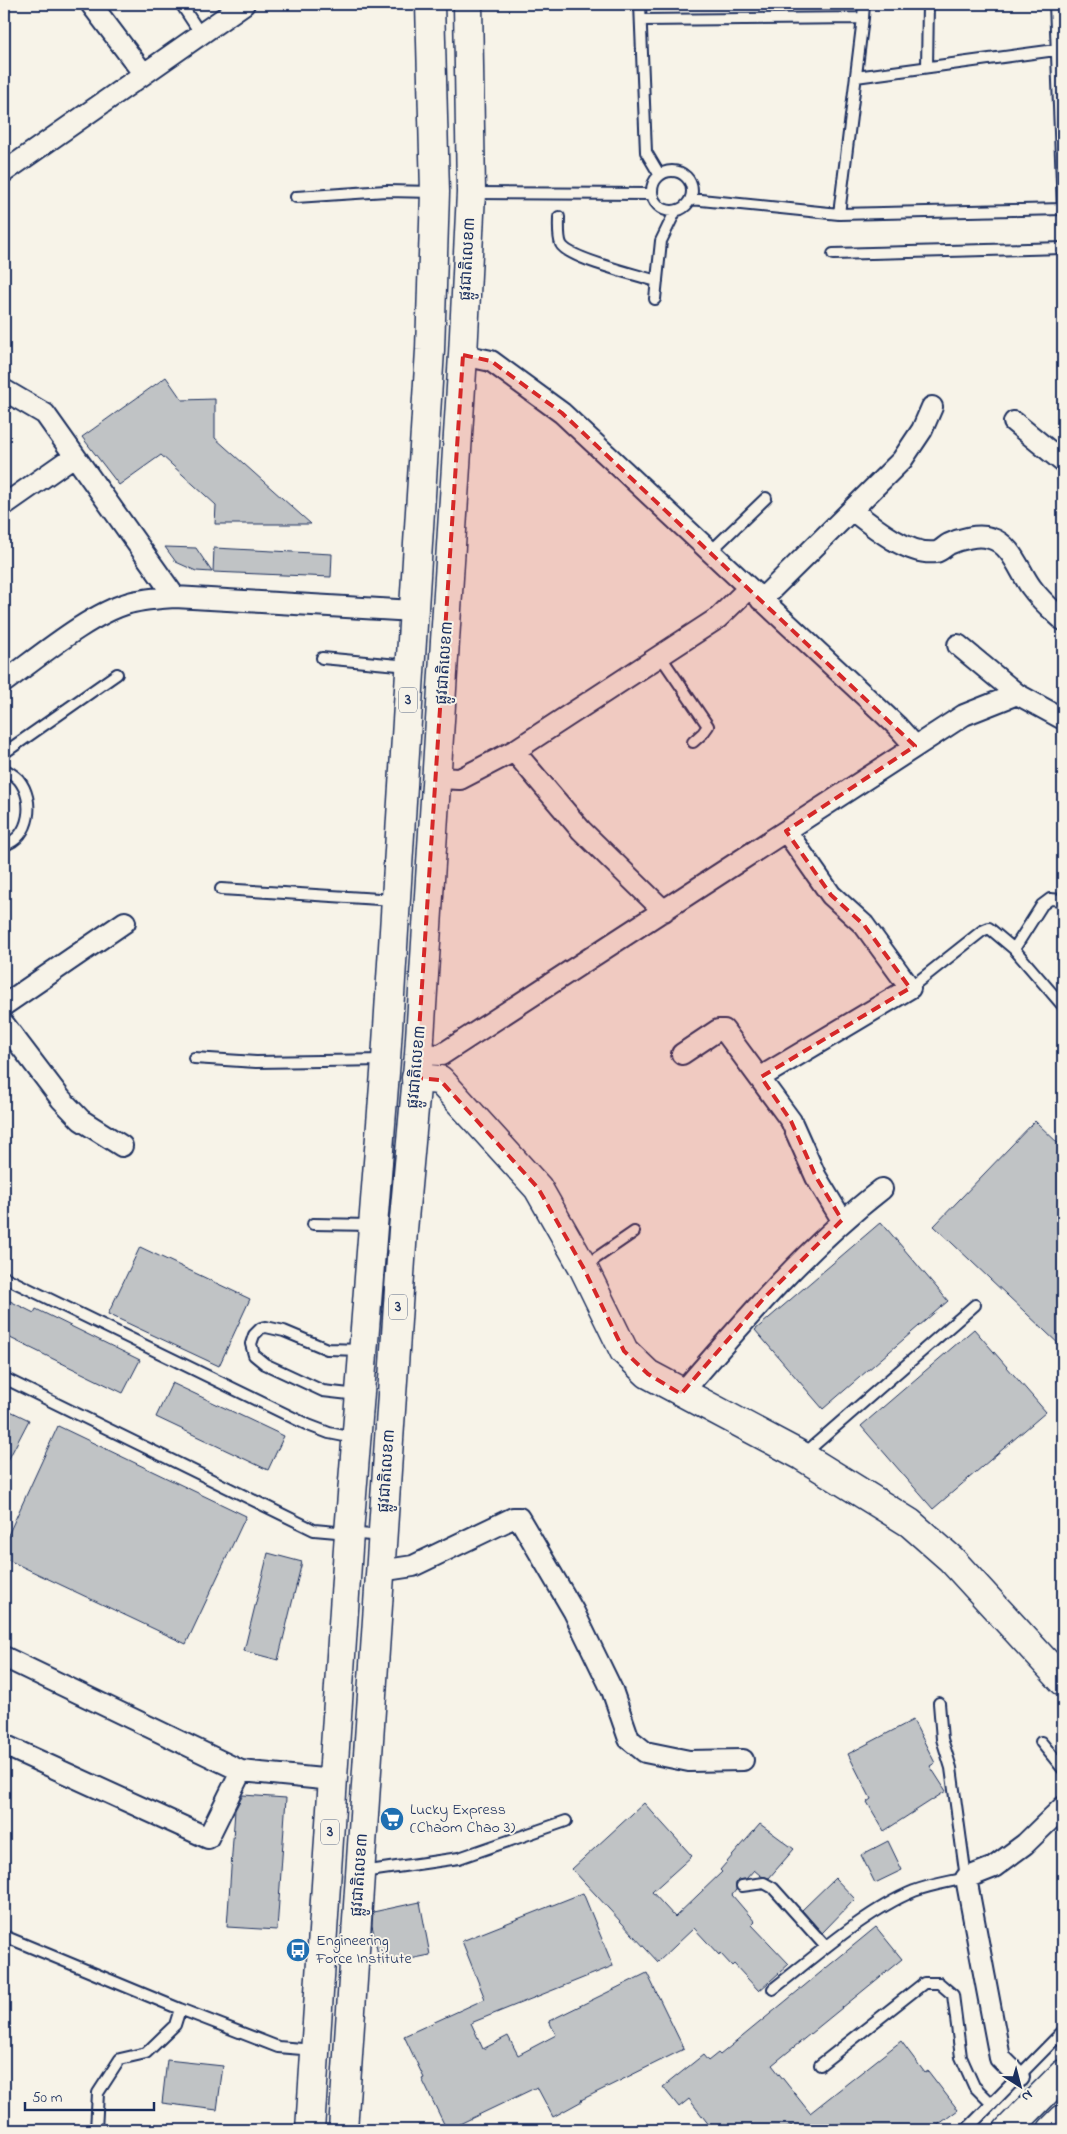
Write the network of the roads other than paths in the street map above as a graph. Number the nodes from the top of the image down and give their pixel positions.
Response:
1 (91, 4) edge
2 (181, 4) edge
3 (244, 4) edge
4 (430, 4) edge
5 (468, 4) edge
6 (640, 4) edge
7 (864, 4) edge
8 (928, 4) edge
9 (1055, 4) edge
10 (863, 18) junction
11 (641, 20) junction
12 (200, 33) junction
13 (1059, 49) edge
14 (927, 67) junction
15 (143, 73) junction
16 (856, 77) junction
17 (4, 172) edge
18 (660, 174) junction
19 (435, 192) junction
20 (471, 193) junction
21 (652, 194) junction
22 (296, 197) dead end
23 (691, 199) junction
24 (1063, 209) edge
25 (675, 212) junction
26 (839, 214) junction
27 (559, 217) dead end
28 (1063, 248) edge
29 (833, 254) dead end
30 (657, 281) junction
31 (656, 299) dead end
32 (463, 355) junction
33 (4, 390) edge
34 (932, 407) dead end
35 (1014, 422) dead end
36 (74, 456) junction
37 (1063, 462) edge
38 (766, 498) dead end
39 (4, 506) edge
40 (852, 510) junction
41 (710, 552) junction
42 (755, 594) junction
43 (175, 597) junction
44 (414, 611) junction
45 (1063, 620) edge
46 (958, 645) dead end
47 (661, 657) junction
48 (322, 658) dead end
49 (410, 666) junction
50 (117, 674) dead end
51 (4, 682) edge
52 (1017, 694) junction
53 (1063, 719) edge
54 (693, 742) dead end
55 (915, 746) junction
56 (514, 751) junction
57 (4, 753) edge
58 (4, 769) edge
59 (437, 778) junction
60 (786, 831) junction
61 (4, 845) edge
62 (221, 889) dead end
63 (396, 900) junction
64 (1063, 900) edge
65 (664, 911) junction
66 (125, 922) dead end
67 (1014, 949) junction
68 (910, 988) junction
69 (4, 1005) edge
70 (1063, 1006) edge
71 (4, 1024) edge
72 (682, 1054) dead end
73 (194, 1058) dead end
74 (386, 1060) junction
75 (429, 1067) junction
76 (761, 1077) junction
77 (122, 1146) dead end
78 (882, 1189) dead end
79 (842, 1220) junction
80 (313, 1224) dead end
81 (373, 1225) junction
82 (634, 1232) dead end
83 (584, 1267) junction
84 (4, 1277) edge
85 (975, 1305) dead end
86 (362, 1350) junction
87 (4, 1378) edge
88 (681, 1394) junction
89 (359, 1395) junction
90 (356, 1439) junction
91 (802, 1456) junction
92 (349, 1533) junction
93 (383, 1536) junction
94 (380, 1571) junction
95 (4, 1657) edge
96 (1063, 1681) edge
97 (939, 1703) dead end
98 (1041, 1742) dead end
99 (4, 1745) edge
100 (744, 1760) dead end
101 (1063, 1769) edge
102 (241, 1771) junction
103 (333, 1780) junction
104 (1063, 1807) edge
105 (566, 1821) dead end
106 (360, 1872) junction
107 (966, 1878) junction
108 (742, 1886) dead end
109 (4, 1936) edge
110 (826, 1947) junction
111 (773, 1989) dead end
112 (180, 2009) junction
113 (1063, 2032) edge
114 (315, 2050) junction
115 (820, 2065) dead end
116 (1063, 2074) edge
117 (1019, 2077) junction
118 (992, 2104) junction
119 (1063, 2119) edge
120 (96, 2130) edge
121 (310, 2130) edge
122 (343, 2130) edge
123 (966, 2130) edge
124 (1008, 2130) edge
125 (1052, 2130) edge

1 - 15 street
2 - 12 lane
3 - 12 street
4 - 19 main road, ផ្លូវជាតិលេខ៣ / 3
5 - 20 main road, ផ្លូវជាតិលេខ៣ / 3
6 - 11 lane
7 - 10 lane
8 - 14 lane
9 - 13 lane
10 - 11 lane
10 - 16 lane
11 - 18 lane
12 - 15 street
13 - 14 lane
13 - 24 lane
14 - 16 lane
15 - 17 street
16 - 26 lane
18 - 21 lane
18 - 23 lane
19 - 22 lane
19 - 44 main road, ផ្លូវជាតិលេខ៣ / 3
20 - 21 lane
20 - 32 main road, ផ្លូវជាតិលេខ៣ / 3
21 - 25 lane
23 - 25 lane
23 - 26 lane
24 - 26 lane
25 - 30 lane
27 - 30 lane
28 - 29 lane
30 - 31 lane
32 - 41 street
32 - 59 main road, ផ្លូវជាតិលេខ៣ / 3
33 - 36 street
34 - 40 street
35 - 37 street
36 - 39 street
36 - 43 street
38 - 41 lane
40 - 42 street
40 - 45 street
41 - 42 street
42 - 47 street
42 - 55 street
43 - 44 street
43 - 51 street
44 - 49 main road, ផ្លូវជាតិលេខ៣ / 3
46 - 52 street
47 - 54 lane
47 - 56 street
48 - 49 lane
49 - 63 main road, ផ្លូវជាតិលេខ៣ / 3
50 - 57 lane
52 - 53 street
52 - 55 street
55 - 60 street
56 - 59 street
56 - 65 street
58 - 61 lane
59 - 75 main road, ផ្លូវជាតិលេខ៣ / 3
60 - 65 street
60 - 68 street
62 - 63 lane
63 - 74 main road, ផ្លូវជាតិលេខ៣ / 3
64 - 67 lane
65 - 75 street
66 - 69 street
67 - 68 lane
67 - 70 lane
68 - 76 street
71 - 77 street
72 - 76 street
73 - 74 lane
74 - 81 main road, ផ្លូវជាតិលេខ៣ / 3
75 - 83 main road
75 - 93 main road, ផ្លូវជាតិលេខ៣ / 3
76 - 79 street
78 - 79 street
79 - 88 street
80 - 81 lane
81 - 86 main road, ផ្លូវជាតិលេខ៣ / 3
82 - 83 lane
83 - 88 main road
84 - 90 lane
85 - 91 lane
86 - 89 main road, ផ្លូវជាតិលេខ៣ / 3
86 - 89 lane
87 - 92 lane
88 - 91 main road
89 - 90 main road, ផ្លូវជាតិលេខ៣ / 3
90 - 92 main road, ផ្លូវជាតិលេខ៣ / 3
91 - 96 main road
92 - 93 lane
92 - 103 main road, ផ្លូវជាតិលេខ៣ / 3
93 - 94 main road, ផ្លូវជាតិលេខ៣ / 3
94 - 100 street
94 - 106 main road, ផ្លូវជាតិលេខ៣ / 3
95 - 102 street
97 - 107 lane
98 - 101 lane
99 - 102 street
102 - 103 street
103 - 114 main road, ផ្លូវជាតិលេខ៣ / 3
104 - 107 street
105 - 106 lane
106 - 122 main road, ផ្លូវជាតិលេខ៣ / 3
107 - 110 lane
107 - 117 street
108 - 110 lane
109 - 112 lane
110 - 111 lane
112 - 114 lane
112 - 120 lane
113 - 117 lane
114 - 121 main road, ផ្លូវជាតិលេខ៣ / 3
115 - 118 lane
116 - 124 main road
117 - 118 lane
118 - 123 lane
119 - 125 main road

